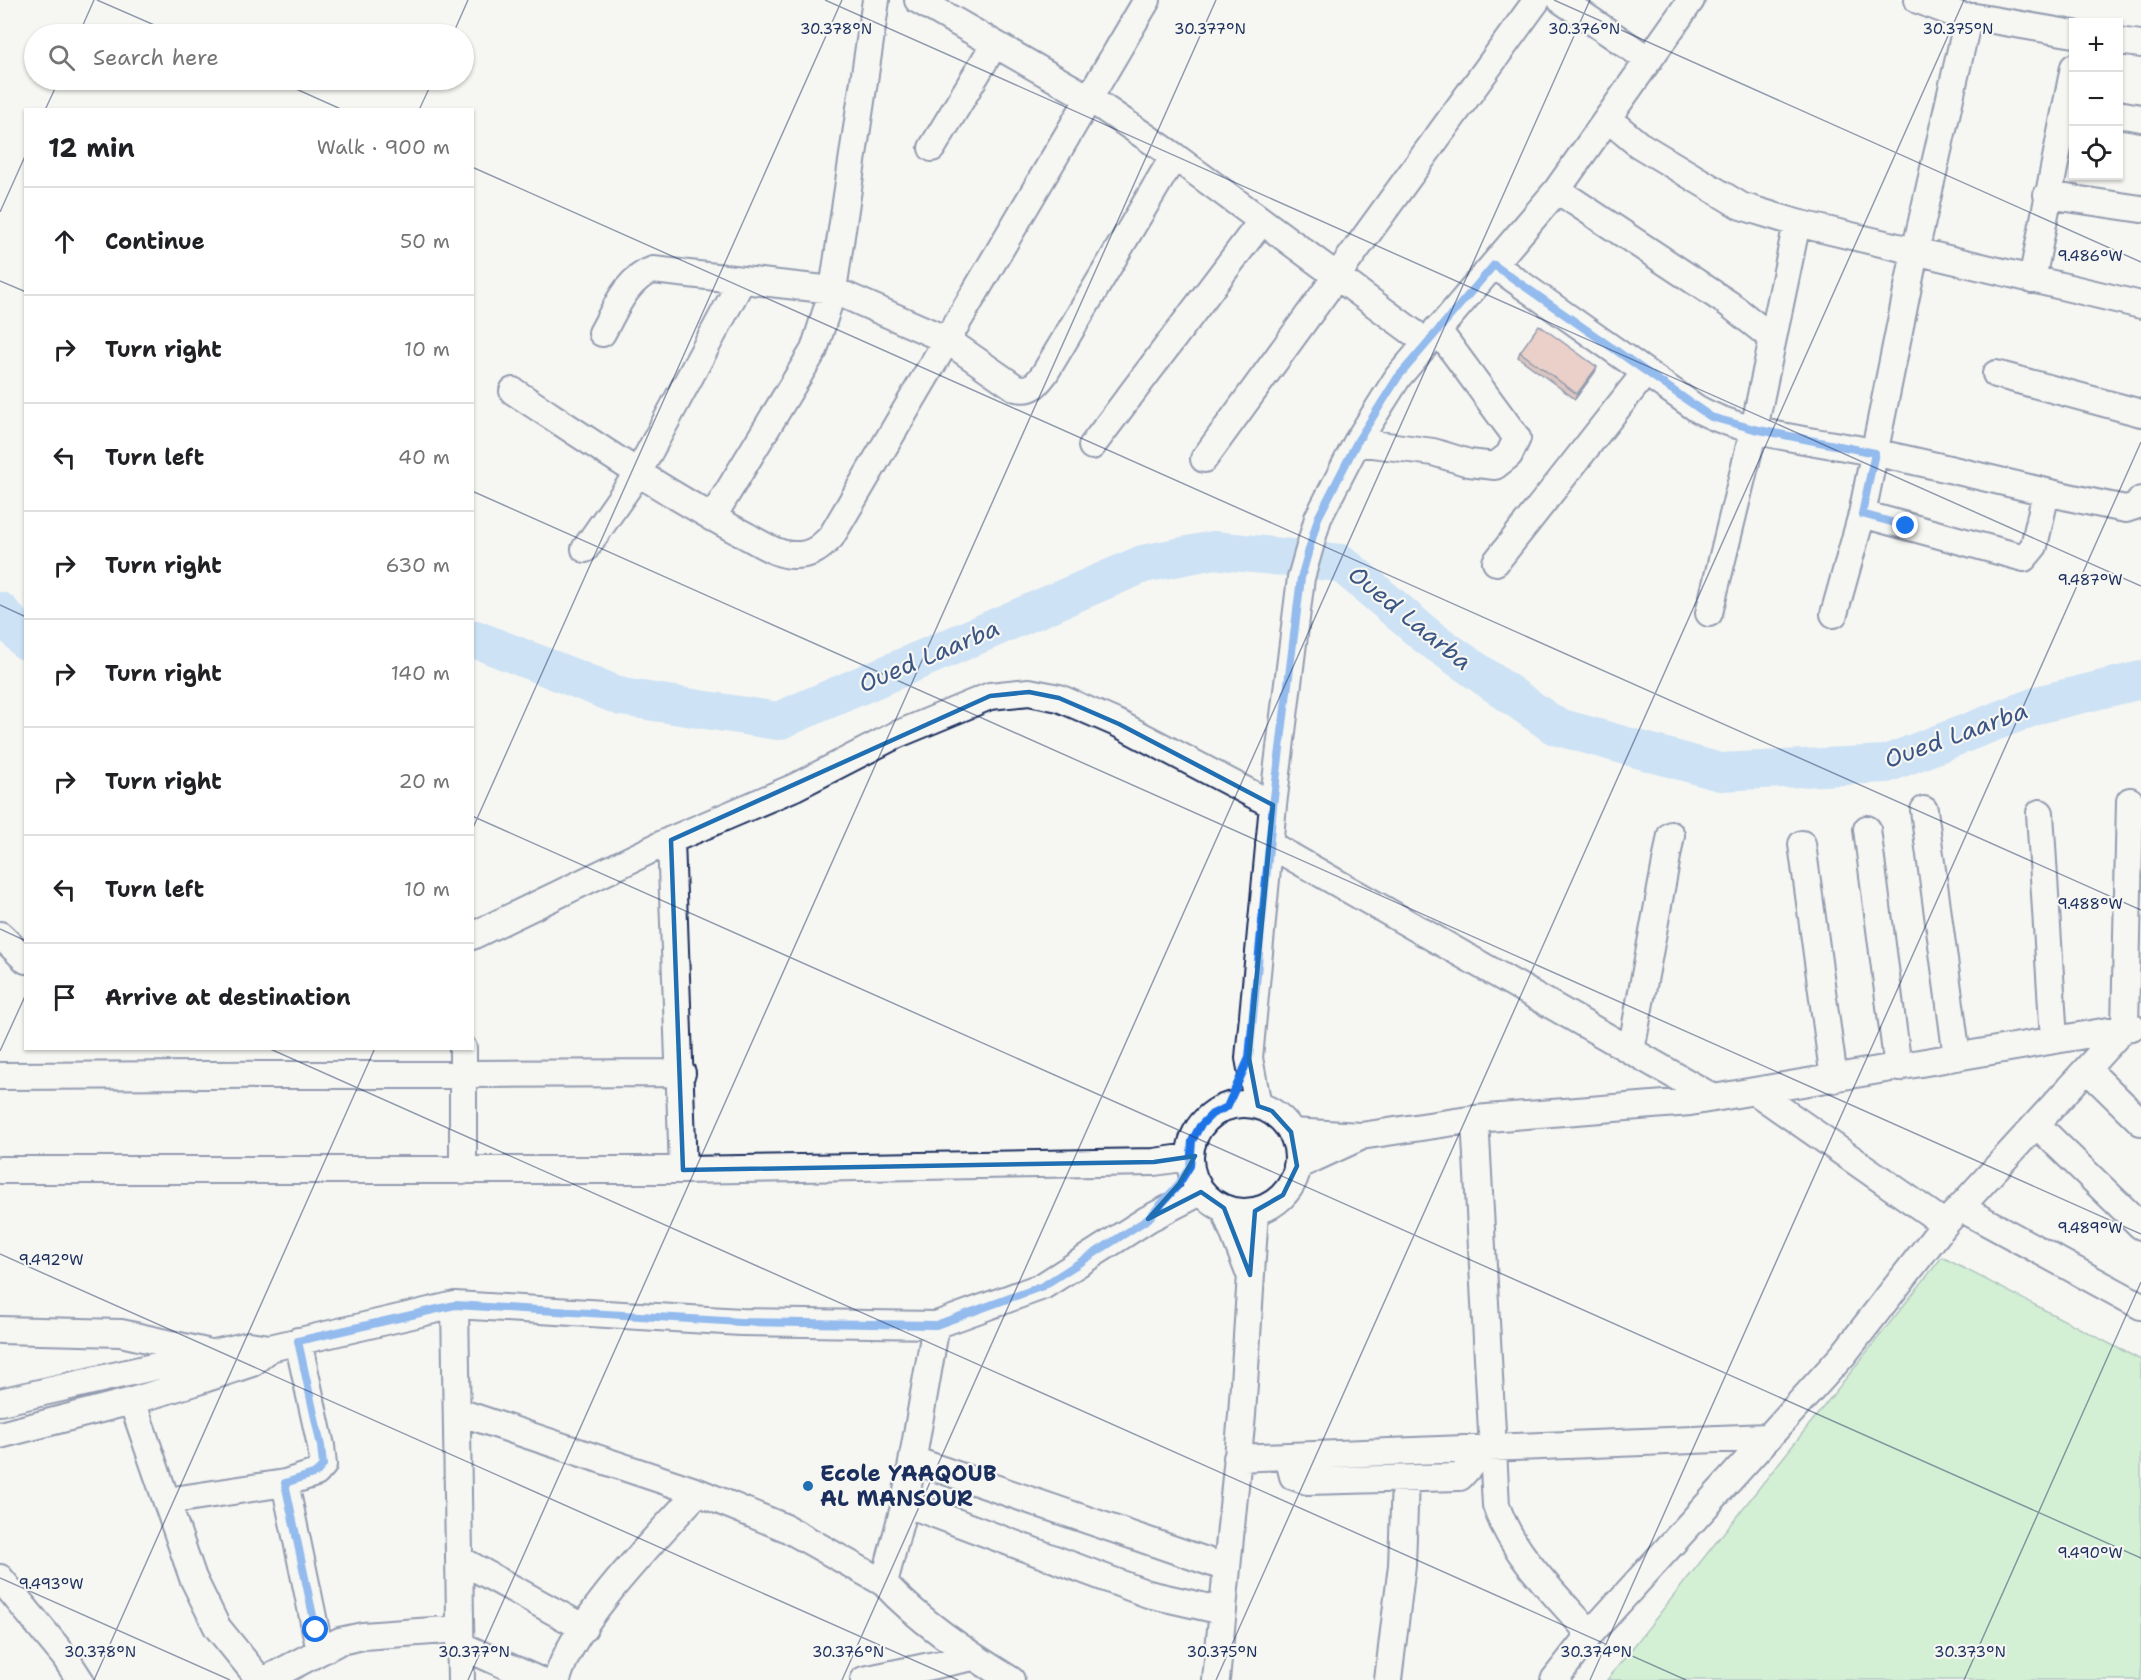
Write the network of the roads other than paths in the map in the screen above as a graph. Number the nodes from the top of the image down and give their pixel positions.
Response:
1 (876, 0) edge
2 (918, 0) edge
3 (1537, 0) edge
4 (1561, 0) edge
5 (1691, 0) edge
6 (1918, 0) edge
7 (1143, 2) edge
8 (1972, 12) edge
9 (2069, 33) edge
10 (2123, 42) edge
11 (2141, 44) edge
12 (994, 45) junction
13 (1649, 60) junction
14 (1089, 98) junction
15 (2069, 105) edge
16 (2123, 115) edge
17 (2141, 118) edge
18 (1608, 119) junction
19 (932, 148) dead end
20 (1174, 156) junction
21 (1557, 190) junction
22 (2047, 195) junction
23 (2141, 209) edge
24 (1261, 222) junction
25 (1797, 223) junction
26 (1915, 252) junction
27 (1494, 265) junction
28 (1336, 276) junction
29 (742, 280) junction
30 (2032, 280) junction
31 (833, 290) junction
32 (2141, 305) edge
33 (602, 333) dead end
34 (1432, 336) junction
35 (1772, 338) junction
36 (947, 340) junction
37 (1645, 373) junction
38 (1996, 374) dead end
39 (513, 391) dead end
40 (2141, 413) edge
41 (1754, 429) junction
42 (1357, 442) junction
43 (1092, 447) dead end
44 (1875, 453) junction
45 (1204, 459) dead end
46 (638, 473) junction
47 (2046, 494) junction
48 (2141, 500) edge
49 (1862, 514) junction
50 (712, 518) junction
51 (585, 549) dead end
52 (1496, 562) dead end
53 (1709, 614) dead end
54 (1834, 614) dead end
55 (2130, 801) dead end
56 (1273, 806) junction
57 (1924, 810) dead end
58 (2040, 813) dead end
59 (1867, 829) dead end
60 (1671, 835) dead end
61 (670, 840) junction
62 (1269, 844) junction
63 (1803, 844) dead end
64 (0, 935) edge
65 (474, 935) edge
66 (24, 958) edge
67 (2133, 1027) edge
68 (2054, 1040) junction
69 (1631, 1051) junction
70 (1957, 1057) junction
71 (1249, 1058) junction
72 (463, 1060) edge
73 (1898, 1068) junction
74 (2087, 1069) junction
75 (682, 1073) junction
76 (0, 1076) edge
77 (1834, 1078) junction
78 (1756, 1092) junction
79 (1714, 1098) junction
80 (1258, 1106) junction
81 (1227, 1107) junction
82 (1475, 1119) junction
83 (2141, 1122) edge
84 (2037, 1125) junction
85 (1291, 1132) junction
86 (1361, 1136) junction
87 (1190, 1161) junction
88 (1297, 1166) junction
89 (0, 1170) edge
90 (683, 1170) junction
91 (463, 1171) junction
92 (1201, 1192) junction
93 (1224, 1208) junction
94 (1255, 1211) junction
95 (1953, 1216) junction
96 (1148, 1219) junction
97 (2141, 1226) edge
98 (1250, 1275) junction
99 (455, 1305) junction
100 (2141, 1306) edge
101 (936, 1325) junction
102 (0, 1330) edge
103 (298, 1341) junction
104 (270, 1348) junction
105 (212, 1353) junction
106 (132, 1401) junction
107 (0, 1402) edge
108 (459, 1412) junction
109 (0, 1435) edge
110 (1768, 1437) junction
111 (1481, 1448) junction
112 (1288, 1456) junction
113 (1238, 1458) junction
114 (913, 1460) junction
115 (1405, 1479) junction
116 (285, 1483) junction
117 (698, 1492) junction
118 (167, 1501) junction
119 (905, 1503) junction
120 (459, 1558) junction
121 (1227, 1568) junction
122 (884, 1583) junction
123 (4, 1593) edge
124 (1223, 1611) junction
125 (585, 1628) junction
126 (1590, 1634) junction
127 (460, 1637) junction
128 (320, 1652) junction
129 (973, 1657) junction
130 (80, 1680) edge
131 (260, 1680) edge
132 (265, 1680) edge
133 (461, 1680) edge
134 (538, 1680) edge
135 (557, 1680) edge
136 (864, 1680) edge
137 (1011, 1680) edge
138 (1216, 1680) edge
139 (1388, 1680) edge
140 (1554, 1680) edge

1 - 31 street
2 - 12 street
3 - 28 street
4 - 13 street
5 - 13 street
6 - 8 street
7 - 14 street
8 - 9 street
8 - 26 street
10 - 11 street
12 - 14 street
12 - 19 street
13 - 18 street
14 - 20 street
14 - 36 street
15 - 22 street
16 - 17 street
18 - 21 street
18 - 25 street
20 - 24 street
20 - 36 street
21 - 27 street
21 - 35 street
22 - 23 street
22 - 30 street
24 - 28 street
24 - 43 street
25 - 26 street
25 - 35 street
26 - 30 street
26 - 44 street
27 - 34 street
27 - 37 street
28 - 34 street
28 - 45 street
29 - 31 street
29 - 33 street
29 - 46 street
30 - 32 street
31 - 36 street
31 - 50 street
34 - 42 street
34 - 42 street
35 - 41 street
36 - 50 street
37 - 41 street
37 - 52 street
38 - 40 street
39 - 46 street
41 - 44 street
41 - 53 street
42 - 56 street
44 - 47 street
44 - 49 street
46 - 50 street
46 - 51 street
47 - 48 street
47 - 49 street
49 - 54 street
55 - 67 street
56 - 61 street
56 - 62 street
57 - 70 street
58 - 68 street
59 - 73 street
60 - 69 street
61 - 65 street
61 - 75 street
62 - 69 street
62 - 71 street
63 - 77 street
64 - 66 street
67 - 68 street
67 - 74 street
68 - 70 street
69 - 79 street
70 - 73 street
71 - 80 street
71 - 81 street
72 - 75 street
72 - 76 street
72 - 91 street
73 - 77 street
74 - 83 street
74 - 84 street
75 - 90 street
77 - 78 street
78 - 79 street
78 - 95 street
79 - 82 street
80 - 81 street
80 - 85 street
81 - 87 street
82 - 86 street
82 - 111 street
84 - 95 street
84 - 97 street
85 - 86 street
85 - 88 street
86 - 88 street
87 - 90 street
87 - 92 street
87 - 96 street
88 - 94 street
89 - 91 street
90 - 91 street
92 - 93 street
92 - 96 street
93 - 94 street
93 - 98 street
94 - 98 street
95 - 100 street
95 - 110 street
96 - 101 street
98 - 113 street
99 - 101 street
99 - 103 street
99 - 108 street
101 - 114 street
102 - 105 street
103 - 104 street
103 - 116 street
104 - 105 street
104 - 106 street
105 - 107 street
106 - 109 street
106 - 118 street
108 - 117 street
108 - 120 street
110 - 111 street
110 - 126 street
111 - 112 street
111 - 115 street
111 - 126 street
112 - 113 street
112 - 115 street
113 - 121 street
114 - 119 street
114 - 121 street
115 - 139 street
116 - 118 street
116 - 128 street
117 - 122 street
117 - 125 street
118 - 131 street
119 - 122 street
119 - 124 street
120 - 125 street
120 - 127 street
121 - 124 street
122 - 129 street
123 - 130 street
124 - 138 street
125 - 135 street
126 - 140 street
127 - 128 street
127 - 133 street
127 - 134 street
128 - 132 street
129 - 136 street
129 - 137 street

